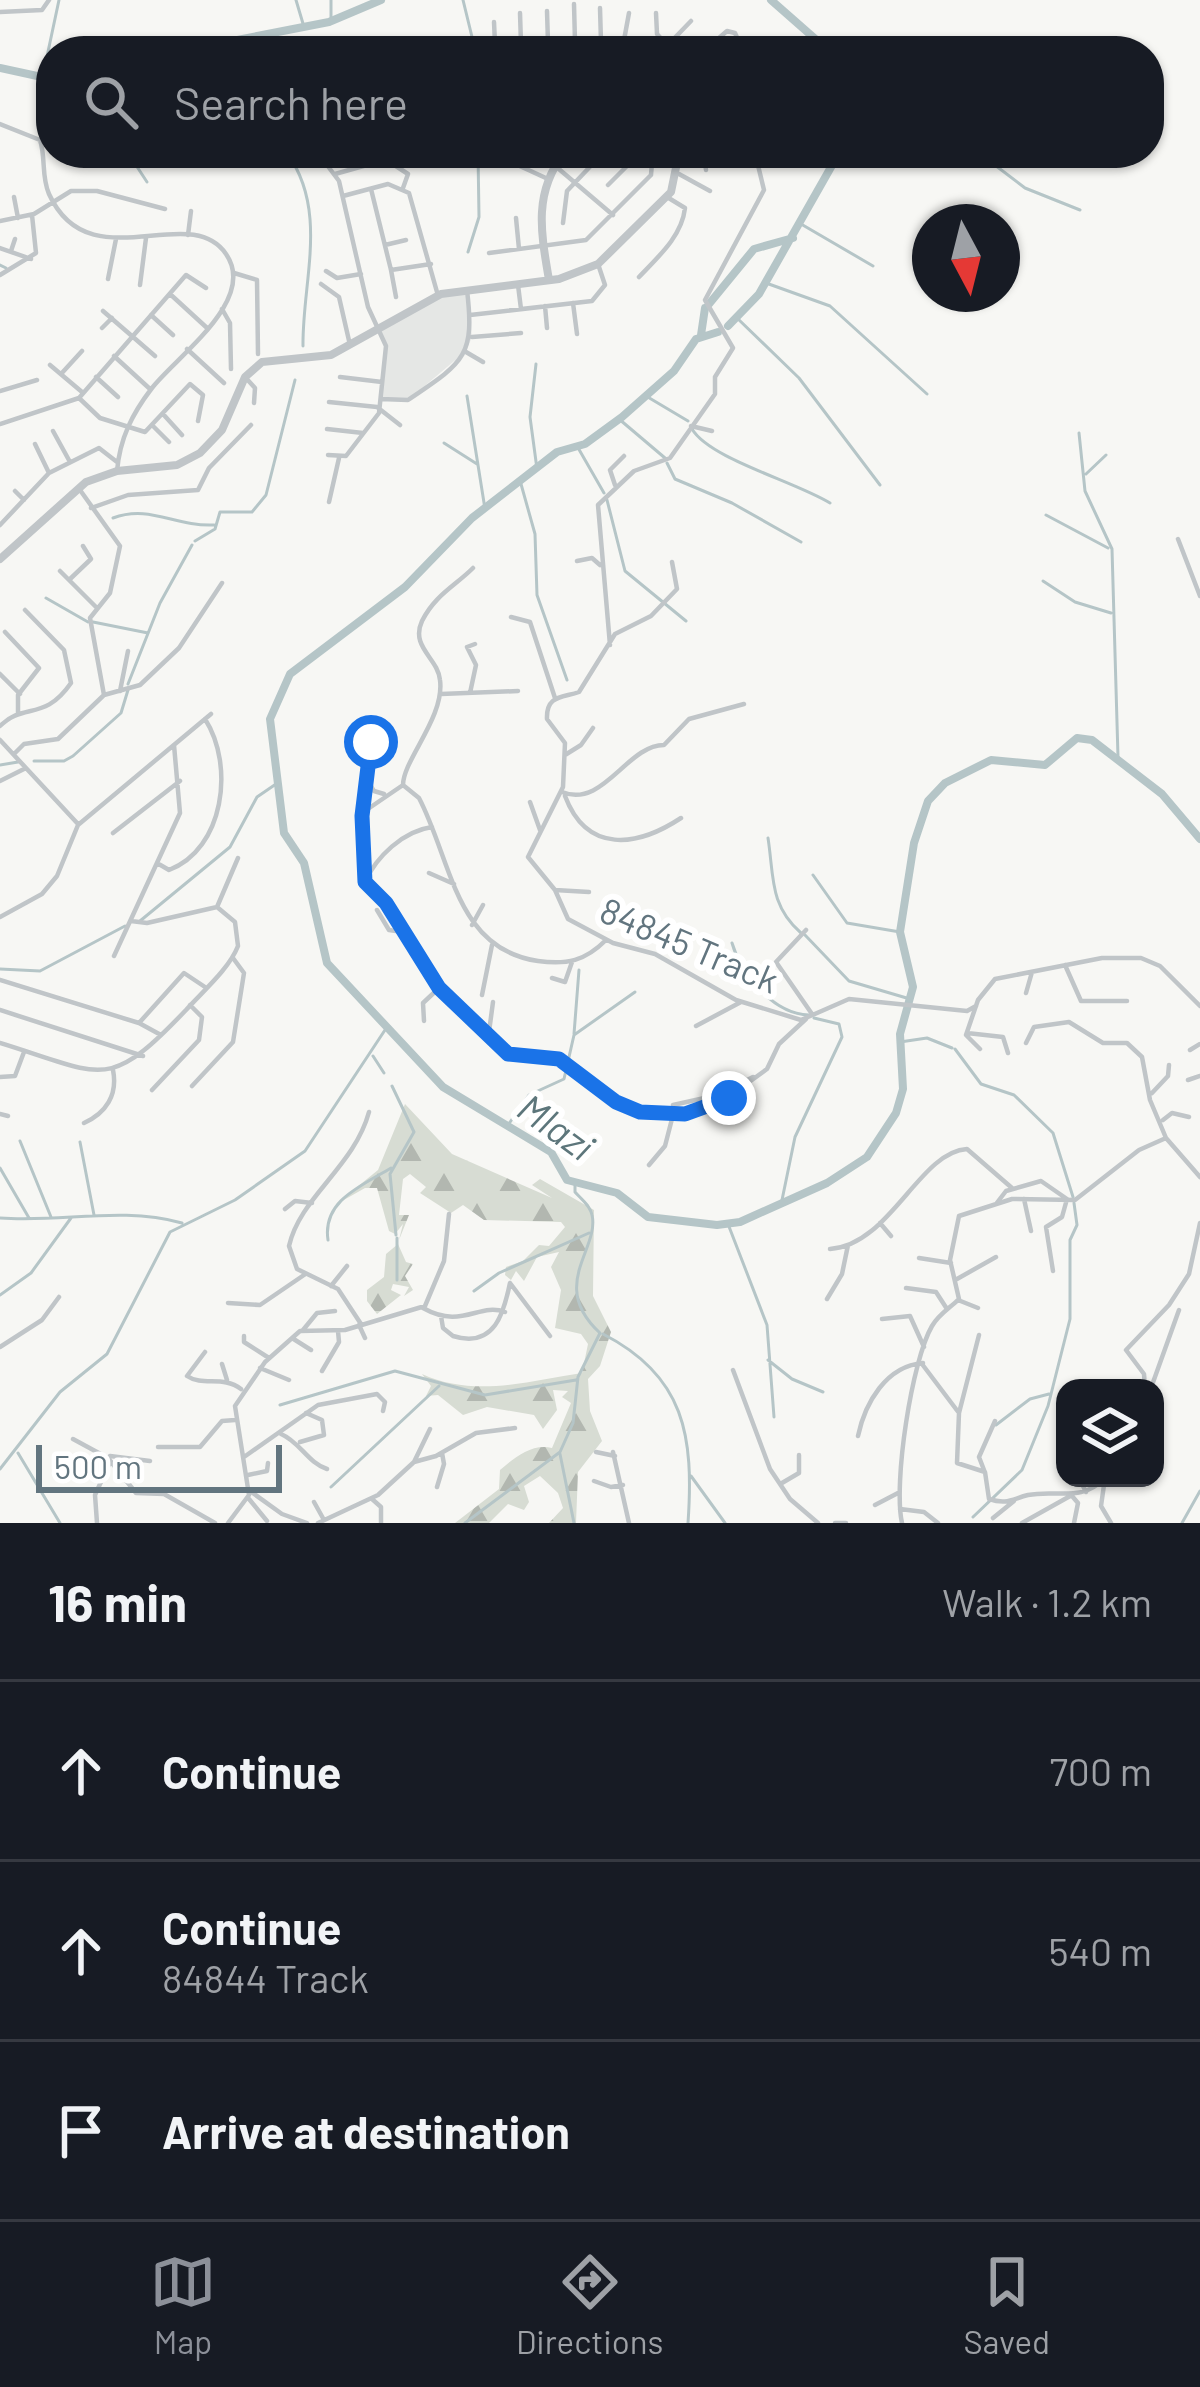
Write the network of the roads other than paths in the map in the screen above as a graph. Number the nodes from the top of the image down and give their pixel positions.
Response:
1 (49, 0) edge
2 (574, 4) dead end
3 (600, 8) dead end
4 (547, 11) dead end
5 (0, 12) edge
6 (520, 13) dead end
7 (628, 13) dead end
8 (656, 14) dead end
9 (691, 21) dead end
10 (494, 22) dead end
11 (495, 36) edge
12 (521, 36) edge
13 (548, 36) edge
14 (575, 36) edge
15 (601, 36) edge
16 (625, 36) edge
17 (658, 36) edge
18 (676, 36) edge
19 (0, 124) edge
20 (36, 138) edge
21 (42, 168) edge
22 (330, 168) edge
23 (356, 168) edge
24 (399, 168) edge
25 (525, 168) edge
26 (554, 168) edge
27 (561, 168) edge
28 (589, 168) edge
29 (626, 168) edge
30 (652, 168) edge
31 (679, 168) edge
32 (759, 168) edge
33 (335, 174) junction
34 (679, 174) junction
35 (548, 178) junction
36 (577, 180) junction
37 (608, 185) dead end
38 (403, 188) junction
39 (371, 189) junction
40 (710, 191) dead end
41 (343, 196) junction
42 (14, 197) dead end
43 (667, 197) junction
44 (53, 202) junction
45 (166, 209) dead end
46 (190, 211) dead end
47 (32, 215) junction
48 (614, 215) junction
49 (18, 218) junction
50 (516, 218) dead end
51 (0, 221) edge
52 (563, 223) dead end
53 (188, 235) junction
54 (146, 238) junction
55 (15, 239) dead end
56 (116, 239) junction
57 (406, 240) dead end
58 (385, 244) junction
59 (544, 247) junction
60 (0, 248) edge
61 (519, 249) junction
62 (11, 251) junction
63 (489, 253) dead end
64 (32, 259) junction
65 (431, 264) junction
66 (598, 264) junction
67 (391, 270) junction
68 (262, 271) dead end
69 (326, 271) dead end
70 (252, 272) junction
71 (234, 273) junction
72 (361, 274) junction
73 (0, 275) edge
74 (639, 277) dead end
75 (108, 279) dead end
76 (550, 280) junction
77 (267, 283) dead end
78 (322, 284) dead end
79 (518, 284) junction
80 (140, 285) dead end
81 (206, 288) dead end
82 (258, 290) junction
83 (467, 290) junction
84 (170, 294) junction
85 (438, 295) junction
86 (395, 297) dead end
87 (573, 303) junction
88 (545, 307) junction
89 (222, 308) junction
90 (103, 310) dead end
91 (521, 310) junction
92 (151, 315) junction
93 (470, 315) junction
94 (112, 318) junction
95 (206, 327) junction
96 (102, 328) dead end
97 (380, 328) junction
98 (548, 328) dead end
99 (521, 333) dead end
100 (172, 334) dead end
101 (577, 334) dead end
102 (132, 336) junction
103 (472, 337) junction
104 (350, 345) junction
105 (187, 349) junction
106 (82, 351) dead end
107 (466, 352) junction
108 (258, 354) dead end
109 (114, 356) junction
110 (155, 356) dead end
111 (483, 362) dead end
112 (50, 365) dead end
113 (231, 370) dead end
114 (61, 374) junction
115 (96, 377) junction
116 (245, 377) junction
117 (340, 377) dead end
118 (38, 380) dead end
119 (382, 382) junction
120 (224, 383) dead end
121 (151, 390) junction
122 (0, 391) edge
123 (80, 395) junction
124 (118, 397) dead end
125 (381, 399) junction
126 (329, 402) dead end
127 (254, 404) dead end
128 (380, 409) junction
129 (163, 415) junction
130 (198, 421) dead end
131 (0, 424) edge
132 (251, 424) dead end
133 (400, 425) dead end
134 (154, 427) junction
135 (125, 429) junction
136 (327, 429) dead end
137 (687, 429) junction
138 (53, 431) dead end
139 (712, 431) dead end
140 (363, 433) junction
141 (182, 435) dead end
142 (170, 442) dead end
143 (35, 445) dead end
144 (328, 454) dead end
145 (624, 456) dead end
146 (339, 458) junction
147 (70, 462) junction
148 (117, 466) junction
149 (50, 473) junction
150 (615, 485) junction
151 (78, 487) junction
152 (15, 491) dead end
153 (24, 500) junction
154 (329, 502) dead end
155 (91, 508) junction
156 (0, 525) edge
157 (1178, 539) dead end
158 (83, 546) dead end
159 (1, 555) edge
160 (577, 560) dead end
161 (671, 562) dead end
162 (600, 565) junction
163 (473, 568) dead end
164 (60, 571) dead end
165 (70, 580) junction
166 (222, 583) dead end
167 (1200, 596) edge
168 (95, 607) junction
169 (25, 610) dead end
170 (511, 617) dead end
171 (5, 632) dead end
172 (475, 644) dead end
173 (610, 646) junction
174 (128, 651) dead end
175 (0, 674) edge
176 (119, 691) junction
177 (518, 691) dead end
178 (470, 693) junction
179 (20, 694) junction
180 (104, 695) junction
181 (440, 695) junction
182 (555, 698) junction
183 (744, 704) dead end
184 (18, 714) junction
185 (0, 726) edge
186 (364, 728) dead end
187 (593, 728) dead end
188 (0, 740) edge
189 (174, 745) junction
190 (14, 754) junction
191 (565, 754) junction
192 (27, 768) junction
193 (366, 777) junction
194 (0, 781) edge
195 (180, 781) junction
196 (403, 785) junction
197 (562, 792) junction
198 (386, 794) junction
199 (530, 802) dead end
200 (363, 812) junction
201 (681, 818) dead end
202 (78, 825) junction
203 (432, 827) junction
204 (113, 832) dead end
205 (541, 832) junction
206 (238, 858) dead end
207 (157, 862) junction
208 (429, 873) dead end
209 (367, 875) junction
210 (454, 884) junction
211 (555, 890) junction
212 (589, 892) dead end
213 (483, 904) dead end
214 (217, 907) junction
215 (377, 910) dead end
216 (0, 917) edge
217 (131, 921) junction
218 (472, 925) junction
219 (806, 930) dead end
220 (403, 932) junction
221 (606, 940) junction
222 (491, 945) junction
223 (114, 956) dead end
224 (233, 958) junction
225 (572, 962) junction
226 (1064, 964) junction
227 (1032, 972) junction
228 (552, 978) dead end
229 (0, 980) edge
230 (206, 987) junction
231 (439, 988) junction
232 (1026, 993) dead end
233 (482, 995) dead end
234 (1127, 1001) dead end
235 (493, 1002) dead end
236 (741, 1002) junction
237 (190, 1005) junction
238 (976, 1006) junction
239 (1200, 1006) edge
240 (0, 1010) edge
241 (808, 1017) junction
242 (424, 1021) dead end
243 (140, 1023) junction
244 (696, 1026) dead end
245 (967, 1033) junction
246 (161, 1035) junction
247 (491, 1037) junction
248 (0, 1043) edge
249 (1026, 1043) dead end
250 (1200, 1044) edge
251 (980, 1049) dead end
252 (1190, 1050) dead end
253 (24, 1051) junction
254 (1008, 1053) dead end
255 (143, 1056) junction
256 (1169, 1065) dead end
257 (112, 1070) junction
258 (759, 1075) junction
259 (1200, 1076) edge
260 (0, 1077) edge
261 (1188, 1080) dead end
262 (192, 1086) dead end
263 (152, 1090) dead end
264 (1150, 1096) junction
265 (673, 1105) dead end
266 (368, 1112) dead end
267 (673, 1115) junction
268 (1189, 1117) dead end
269 (1162, 1120) junction
270 (84, 1123) dead end
271 (1166, 1138) junction
272 (649, 1165) dead end
273 (1200, 1177) edge
274 (1012, 1188) junction
275 (1024, 1199) junction
276 (1067, 1199) junction
277 (312, 1203) junction
278 (996, 1204) junction
279 (285, 1209) dead end
280 (449, 1214) dead end
281 (880, 1222) junction
282 (1200, 1223) edge
283 (1031, 1231) dead end
284 (891, 1237) dead end
285 (848, 1245) junction
286 (830, 1249) dead end
287 (996, 1257) dead end
288 (919, 1258) dead end
289 (951, 1263) junction
290 (347, 1266) dead end
291 (1052, 1271) dead end
292 (304, 1275) junction
293 (957, 1280) junction
294 (332, 1286) junction
295 (906, 1288) dead end
296 (59, 1297) dead end
297 (827, 1299) dead end
298 (958, 1300) junction
299 (228, 1303) dead end
300 (423, 1308) junction
301 (978, 1308) dead end
302 (947, 1310) junction
303 (1179, 1310) dead end
304 (335, 1311) dead end
305 (505, 1312) junction
306 (441, 1316) junction
307 (882, 1319) dead end
308 (360, 1325) junction
309 (303, 1330) junction
310 (338, 1331) junction
311 (980, 1335) dead end
312 (244, 1336) dead end
313 (550, 1336) dead end
314 (292, 1338) junction
315 (365, 1338) dead end
316 (924, 1347) junction
317 (0, 1348) edge
318 (311, 1350) dead end
319 (205, 1352) dead end
320 (269, 1358) junction
321 (923, 1363) junction
322 (222, 1364) dead end
323 (260, 1368) junction
324 (733, 1370) dead end
325 (322, 1371) dead end
326 (1145, 1379) edge
327 (1152, 1379) edge
328 (227, 1380) junction
329 (289, 1380) dead end
330 (243, 1390) junction
331 (383, 1411) dead end
332 (306, 1413) junction
333 (959, 1413) junction
334 (235, 1420) junction
335 (994, 1421) dead end
336 (515, 1427) dead end
337 (430, 1429) dead end
338 (280, 1433) junction
339 (858, 1436) dead end
340 (73, 1439) dead end
341 (300, 1442) junction
342 (158, 1447) dead end
343 (596, 1452) dead end
344 (442, 1453) junction
345 (799, 1455) dead end
346 (244, 1457) junction
347 (109, 1461) junction
348 (150, 1461) dead end
349 (268, 1462) dead end
350 (414, 1462) junction
351 (327, 1469) dead end
352 (985, 1472) junction
353 (248, 1475) junction
354 (594, 1481) dead end
355 (782, 1484) junction
356 (623, 1485) junction
357 (437, 1487) dead end
358 (1083, 1487) edge
359 (1093, 1487) edge
360 (1104, 1487) edge
361 (1086, 1492) junction
362 (898, 1493) junction
363 (249, 1496) junction
364 (1072, 1496) junction
365 (372, 1498) junction
366 (314, 1502) dead end
367 (1014, 1502) junction
368 (875, 1505) dead end
369 (898, 1509) junction
370 (993, 1517) dead end
371 (267, 1521) edge
372 (321, 1522) edge
373 (846, 1522) edge
374 (97, 1523) edge
375 (215, 1523) edge
376 (228, 1523) edge
377 (307, 1523) edge
378 (381, 1523) edge
379 (629, 1523) edge
380 (818, 1523) edge
381 (835, 1523) edge
382 (902, 1523) edge
383 (938, 1523) edge
384 (1022, 1523) edge
385 (1074, 1523) edge
386 (1111, 1523) edge

1 - 5 street
2 - 14 street
3 - 15 street
4 - 13 street
6 - 12 street
7 - 16 street
8 - 17 street
9 - 18 street
10 - 11 street
19 - 20 street
21 - 44 street
22 - 33 street
23 - 33 street
24 - 38 street
25 - 35 street
26 - 35 street
27 - 36 street
28 - 36 street
29 - 37 street
30 - 48 street
31 - 34 street
32 - 137 street
33 - 41 street
34 - 40 street
34 - 43 street
35 - 59 street
36 - 48 street
36 - 52 street
38 - 39 street
38 - 65 street
39 - 41 street
39 - 58 street
41 - 72 street
42 - 49 street
43 - 66 street
43 - 74 street
44 - 45 street
44 - 47 street
44 - 56 street
46 - 53 street
47 - 49 street
47 - 64 street
48 - 59 street
49 - 51 street
50 - 61 street
53 - 54 street
53 - 71 street
54 - 56 street
54 - 80 street
55 - 62 street
56 - 75 street
57 - 58 street
58 - 67 street
59 - 61 street
59 - 76 street
60 - 62 street
61 - 63 street
62 - 64 street
64 - 73 street
65 - 67 street
65 - 85 street
66 - 76 street
66 - 87 street
67 - 86 street
68 - 70 street
69 - 72 street
70 - 71 street
70 - 82 street
71 - 89 street
72 - 97 street
76 - 79 street
77 - 82 street
78 - 104 street
79 - 83 street
79 - 91 street
81 - 84 street
82 - 108 street
83 - 85 street
83 - 93 street
84 - 92 street
84 - 95 street
85 - 97 street
87 - 88 street
87 - 101 street
88 - 91 street
88 - 98 street
89 - 95 street
89 - 113 street
90 - 94 street
91 - 93 street
92 - 100 street
92 - 102 street
93 - 103 street
94 - 96 street
94 - 102 street
95 - 105 street
97 - 104 street
97 - 119 street
99 - 103 street
102 - 109 street
102 - 110 street
103 - 107 street
104 - 116 street
105 - 120 street
105 - 121 street
106 - 114 street
107 - 111 street
107 - 125 street
109 - 115 street
109 - 121 street
112 - 114 street
114 - 123 street
115 - 123 street
115 - 124 street
116 - 127 street
116 - 148 street
117 - 119 street
118 - 122 street
119 - 125 street
121 - 135 street
123 - 131 street
123 - 135 street
125 - 128 street
126 - 128 street
128 - 133 street
128 - 140 street
129 - 130 street
129 - 134 street
129 - 141 street
132 - 155 street
134 - 135 street
134 - 142 street
135 - 148 street
136 - 140 street
137 - 139 street
137 - 150 street
138 - 147 street
140 - 146 street
143 - 149 street
144 - 146 street
145 - 150 street
146 - 154 street
147 - 148 street
147 - 149 street
148 - 151 street
149 - 153 street
150 - 162 street
151 - 155 street
151 - 159 street
152 - 153 street
153 - 156 street
155 - 168 street
157 - 167 street
158 - 165 street
160 - 162 street
161 - 173 street
162 - 173 street
163 - 181 street
164 - 165 street
165 - 168 street
166 - 176 street
168 - 180 street
169 - 184 street
170 - 182 street
171 - 179 street
172 - 178 street
173 - 182 street
174 - 176 street
175 - 179 street
176 - 180 street
177 - 178 street
178 - 181 street
179 - 184 street
180 - 190 street
181 - 196 street
182 - 191 street
183 - 197 street
184 - 185 street
186 - 193 street
187 - 191 street
188 - 190 street
189 - 195 street
189 - 202 street
189 - 207 street
190 - 192 street
191 - 197 street
192 - 194 street
192 - 202 street
193 - 198 street
193 - 200 street
195 - 204 street
195 - 207 street
196 - 198 street
196 - 203 street
197 - 201 street
197 - 205 street
198 - 200 street
199 - 205 street
200 - 209 street
202 - 216 street
203 - 209 street
203 - 210 street
205 - 211 street, 84845 Track
206 - 214 street
207 - 217 street
208 - 210 street
209 - 220 street
210 - 218 street
211 - 212 street
211 - 221 street, 84845 Track
213 - 218 street
214 - 217 street
214 - 224 street
215 - 220 street
217 - 223 street
218 - 222 street
219 - 241 street
220 - 231 street
221 - 225 street
221 - 236 street, 84845 Track
222 - 225 street
222 - 233 street
224 - 230 street
224 - 262 street
225 - 228 street
226 - 227 street
226 - 234 street
226 - 239 street
227 - 232 street
227 - 238 street
229 - 243 street
230 - 237 street
230 - 243 street
231 - 242 street
231 - 247 street
235 - 247 street
236 - 241 street, 84845 Track
236 - 244 street
237 - 246 street
237 - 263 street
238 - 241 street
238 - 245 street
240 - 255 street
241 - 258 street
243 - 246 street
245 - 251 street
245 - 254 street
246 - 255 street
247 - 267 street
248 - 253 street
249 - 264 street
250 - 252 street
253 - 257 street
253 - 260 street
255 - 257 street
256 - 264 street
257 - 270 street
258 - 265 street
258 - 267 street
259 - 261 street
264 - 269 street
266 - 277 street
267 - 272 street
268 - 269 street
269 - 271 street
271 - 273 street
271 - 276 street
274 - 276 street
274 - 278 street
274 - 281 street
275 - 276 street
275 - 278 street
275 - 283 street
276 - 291 street
277 - 279 street
277 - 292 street
278 - 289 street
280 - 300 street
281 - 284 street
281 - 285 street
282 - 326 street
285 - 286 street
285 - 297 street
287 - 293 street
288 - 289 street
289 - 293 street
290 - 294 street
292 - 294 street
292 - 299 street
293 - 298 street
294 - 308 street
295 - 302 street
296 - 317 street
298 - 301 street
298 - 302 street
300 - 306 street
300 - 308 street
302 - 316 street
303 - 327 street
304 - 309 street
305 - 306 street
305 - 306 street
305 - 313 street
307 - 316 street
308 - 310 street
308 - 315 street
309 - 310 street
309 - 314 street
310 - 325 street
311 - 333 street
312 - 320 street
314 - 318 street
314 - 320 street
316 - 321 street
319 - 328 street
320 - 323 street
321 - 333 street
321 - 339 street
321 - 362 street
322 - 328 street
323 - 329 street
323 - 330 street
324 - 355 street
328 - 330 street
330 - 334 street
331 - 332 street
332 - 338 street
332 - 341 street
333 - 352 street
334 - 342 street
334 - 346 street
335 - 352 street
336 - 344 street
337 - 350 street
338 - 341 street
338 - 346 street
340 - 347 street
341 - 351 street
343 - 356 street
344 - 350 street
344 - 357 street
345 - 355 street
346 - 353 street
347 - 348 street
347 - 374 street
347 - 375 street
349 - 353 street
350 - 365 street
352 - 367 street
353 - 363 street
354 - 356 street
355 - 380 street
356 - 379 street
358 - 361 street
359 - 361 street
360 - 386 street
361 - 364 street
362 - 368 street
362 - 369 street
363 - 371 street
363 - 376 street
363 - 377 street
364 - 367 street
364 - 384 street
364 - 385 street
365 - 372 street
365 - 378 street
366 - 372 street
367 - 370 street
369 - 382 street
369 - 383 street
373 - 381 street

